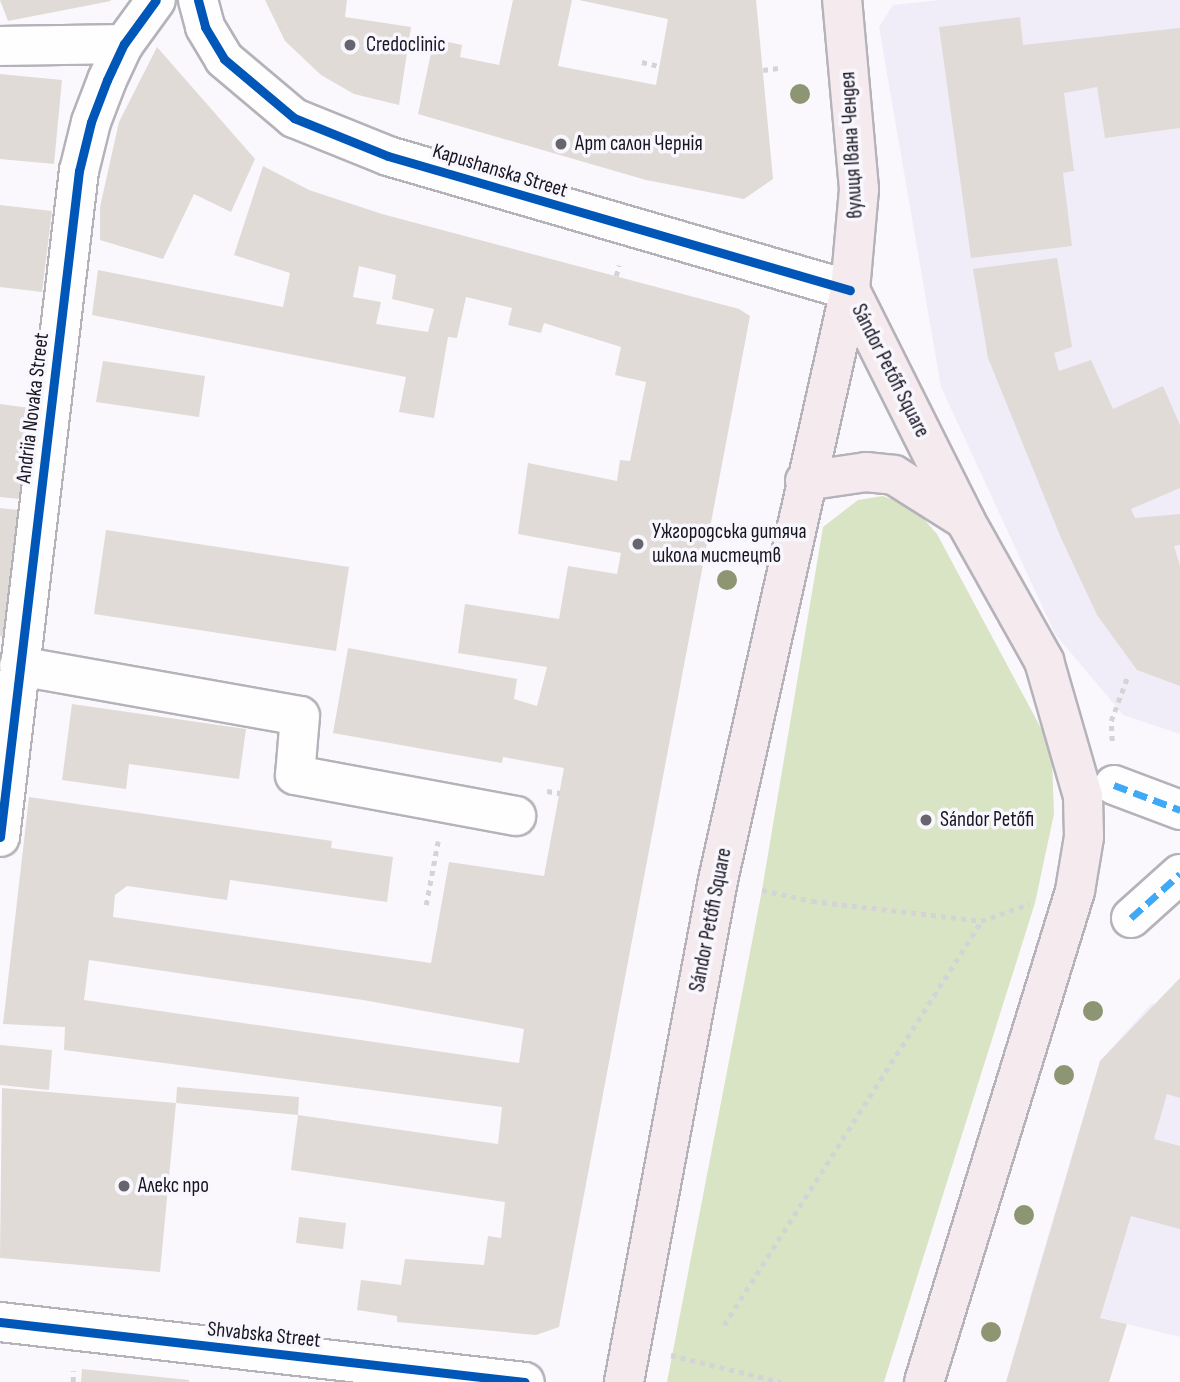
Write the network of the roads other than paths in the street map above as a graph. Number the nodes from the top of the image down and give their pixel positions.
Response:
1 (156, 0) edge
2 (198, 0) edge
3 (842, 0) edge
4 (124, 44) junction
5 (0, 46) edge
6 (850, 290) junction
7 (805, 481) junction
8 (965, 520) junction
9 (19, 667) junction
10 (1114, 785) road end
11 (1180, 810) edge
12 (516, 816) dead end
13 (0, 837) edge
14 (1180, 874) edge
15 (1131, 918) dead end
16 (0, 1322) edge
17 (525, 1382) edge
18 (624, 1382) edge
19 (924, 1382) edge

1 - 4 street, Andriia Novaka Street
2 - 6 street, Kapushanska Street
3 - 6 main road, вулиця Івана Чендея
4 - 5 street
4 - 9 street, Andriia Novaka Street
6 - 7 main road, Sándor Petőfi Square
6 - 8 main road, Sándor Petőfi Square
7 - 8 main road
7 - 18 main road, Sándor Petőfi Square
8 - 19 main road, Sándor Petőfi Square
9 - 12 street
9 - 13 street, Andriia Novaka Street
10 - 11 street
14 - 15 street
16 - 17 street, Shvabska Street

